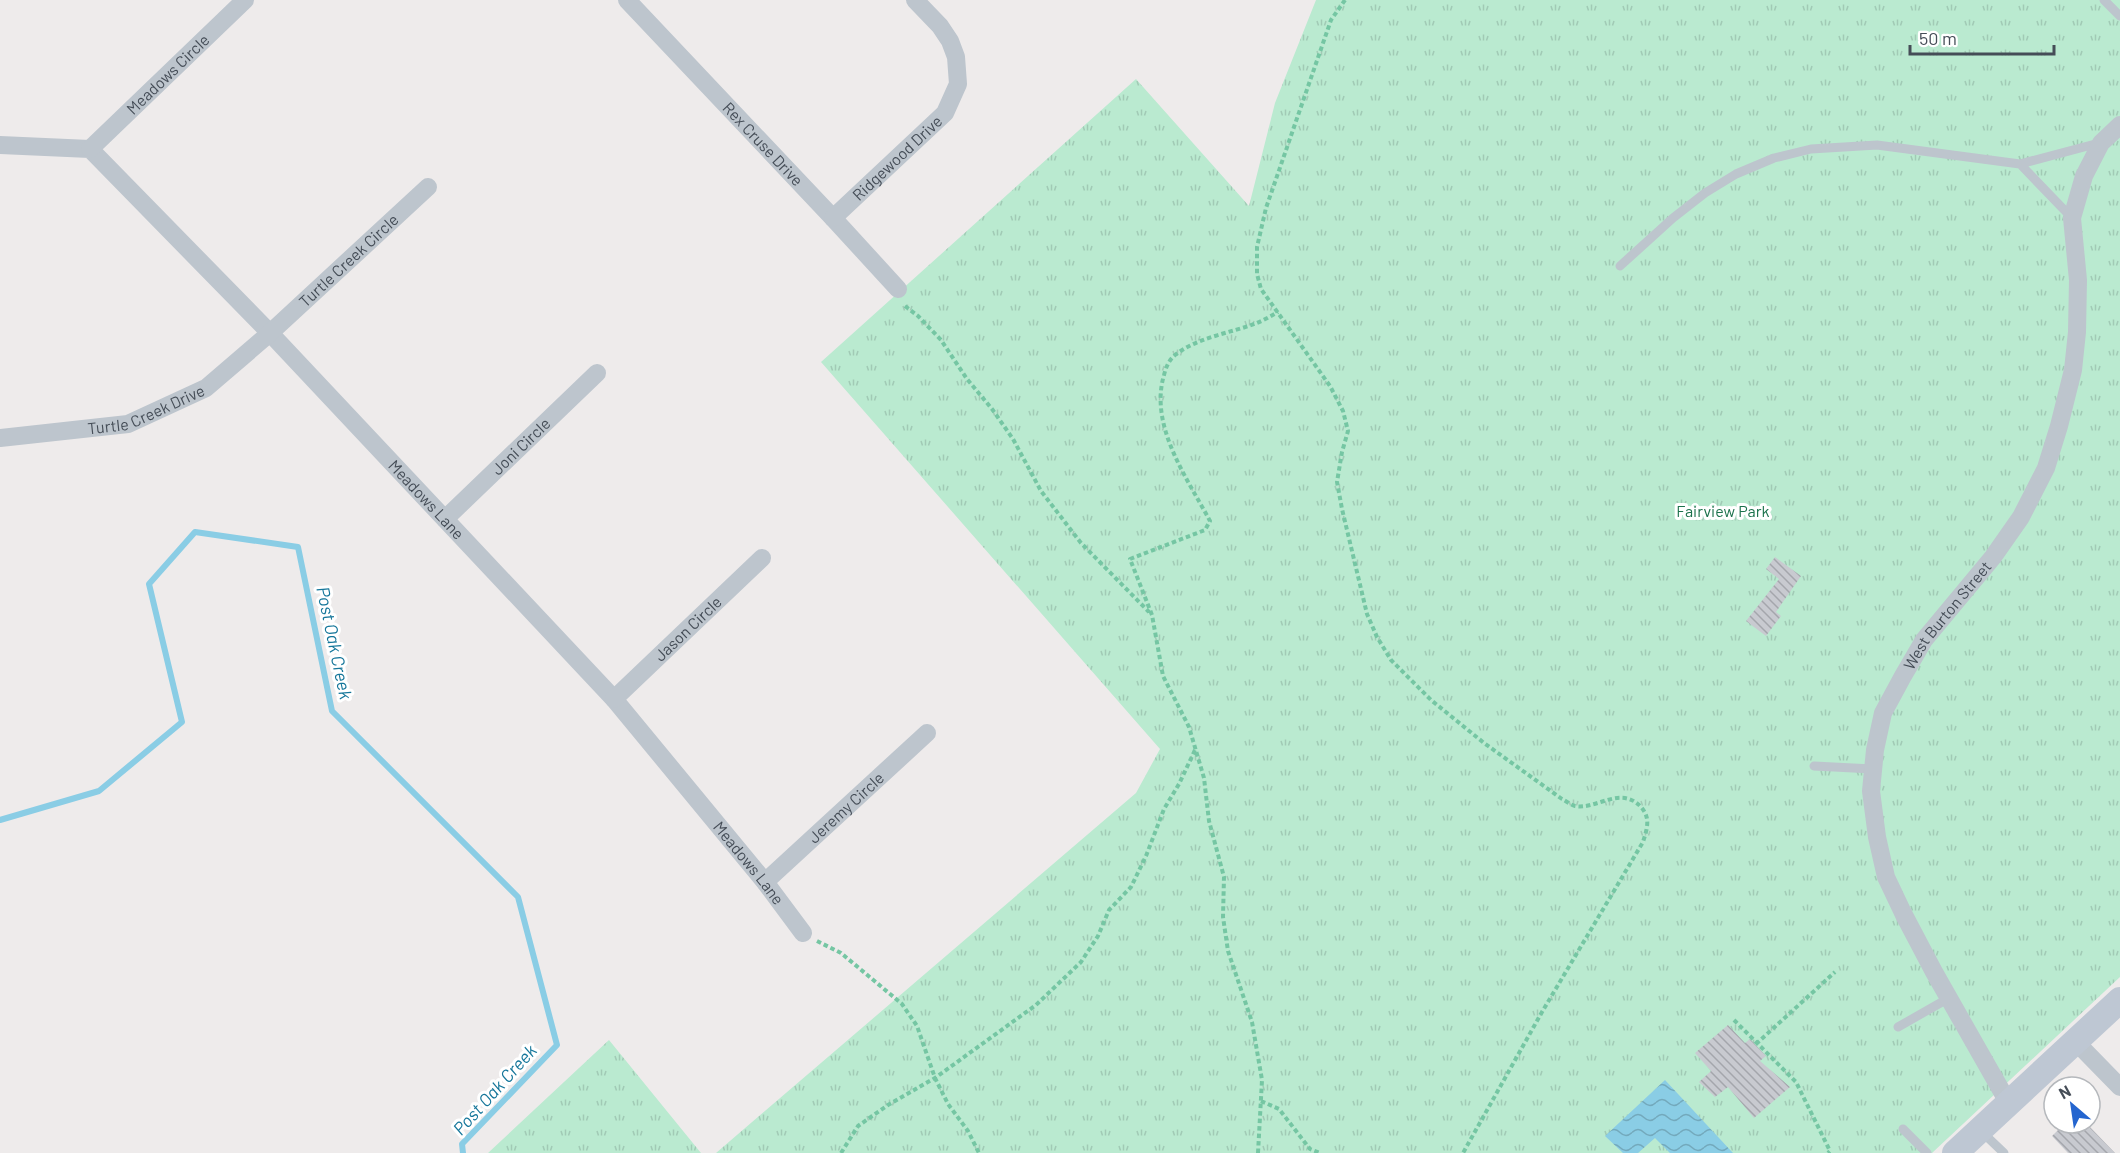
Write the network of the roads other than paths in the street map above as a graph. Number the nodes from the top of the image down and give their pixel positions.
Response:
1 (245, 0) edge
2 (627, 0) edge
3 (915, 0) edge
4 (2104, 0) edge
5 (2120, 16) edge
6 (2120, 125) edge
7 (2101, 143) junction
8 (0, 146) edge
9 (90, 149) junction
10 (2020, 164) junction
11 (428, 187) dead end
12 (833, 218) junction
13 (2072, 218) junction
14 (1620, 266) dead end
15 (898, 289) road end
16 (270, 333) junction
17 (597, 373) dead end
18 (0, 438) edge
19 (445, 519) junction
20 (762, 558) dead end
21 (614, 699) junction
22 (927, 734) dead end
23 (1814, 766) dead end
24 (1873, 769) junction
25 (765, 882) junction
26 (803, 933) road end
27 (1949, 998) junction
28 (2120, 1000) edge
29 (1898, 1027) dead end
30 (2076, 1042) junction
31 (2120, 1087) edge
32 (2009, 1104) junction
33 (1903, 1129) dead end
34 (1980, 1130) junction
35 (1927, 1153) edge
36 (1956, 1153) edge
37 (2004, 1153) edge

1 - 9 street, Meadows Circle
2 - 12 street, Rex Cruse Drive
3 - 12 street, Ridgewood Drive
4 - 5 lane
6 - 7 street, West Burton Street
7 - 10 lane
7 - 13 street, West Burton Street
8 - 9 street
9 - 16 street, Meadows Lane
10 - 13 lane
10 - 14 lane
11 - 16 street, Turtle Creek Circle
12 - 15 street, Rex Cruse Drive
13 - 24 street, West Burton Street
16 - 18 street, Turtle Creek Drive
16 - 19 street, Meadows Lane
17 - 19 street, Joni Circle
19 - 21 street, Meadows Lane
20 - 21 street, Jason Circle
21 - 25 street, Meadows Lane
22 - 25 street, Jeremy Circle
23 - 24 lane
24 - 27 street, West Burton Street
25 - 26 street, Meadows Lane
27 - 29 lane
27 - 32 street, West Burton Street
28 - 30 main road
30 - 31 street
30 - 32 main road
32 - 34 main road
33 - 35 lane
34 - 36 main road
34 - 37 lane

